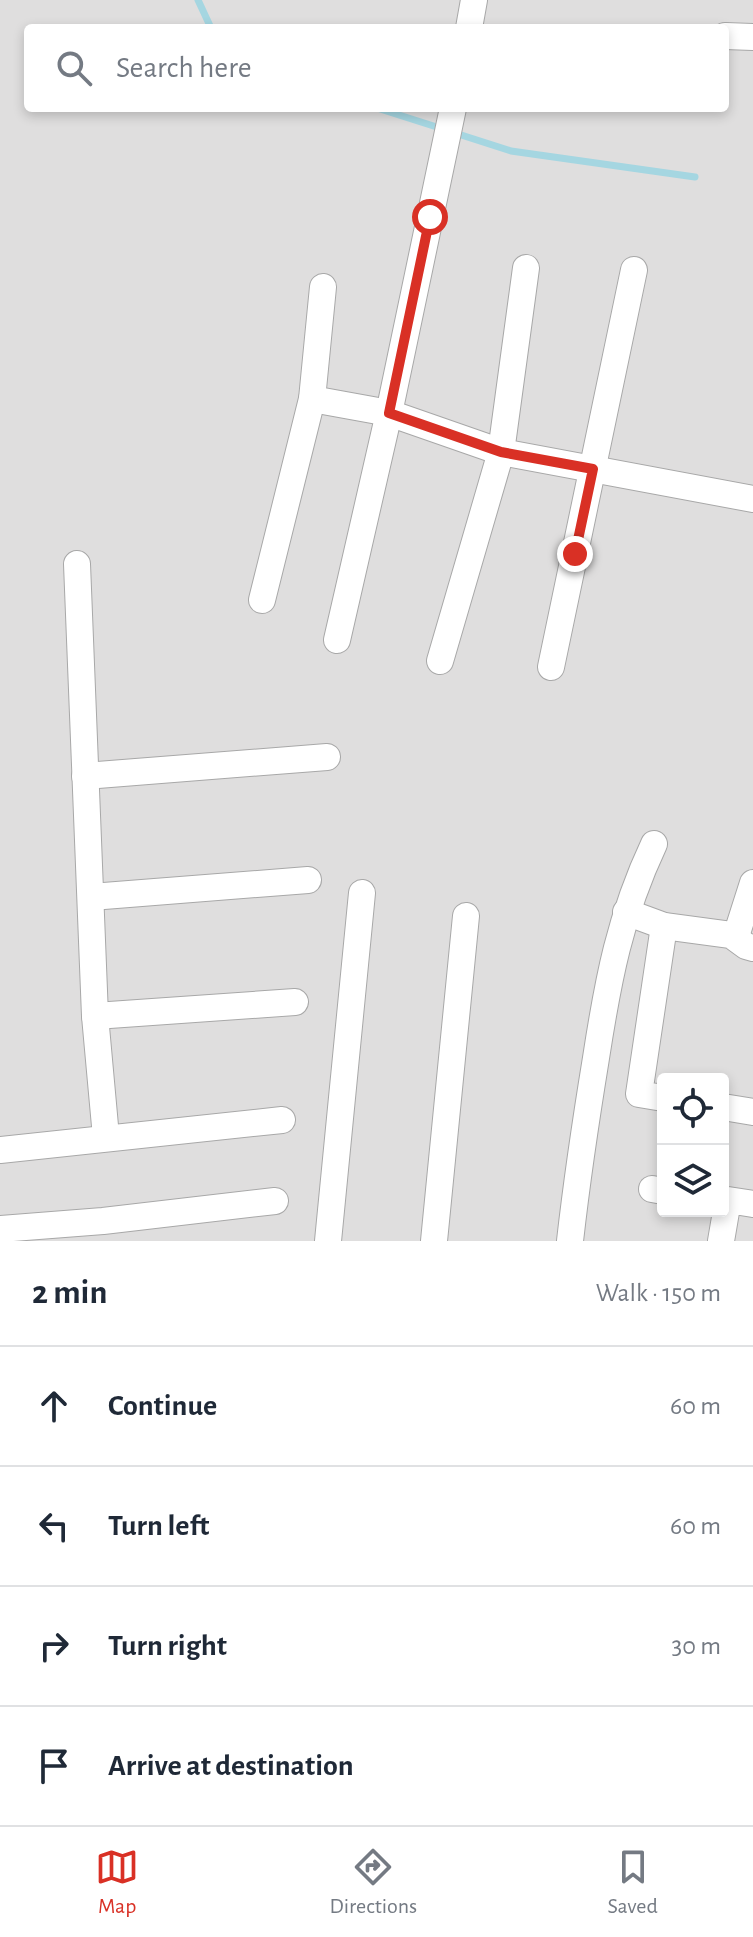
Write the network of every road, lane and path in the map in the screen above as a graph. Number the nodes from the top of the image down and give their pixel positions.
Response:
1 (474, 0) edge
2 (470, 24) edge
3 (729, 36) edge
4 (753, 37) edge
5 (452, 112) edge
6 (526, 268) dead end
7 (634, 270) dead end
8 (323, 287) dead end
9 (312, 399) junction
10 (389, 413) junction
11 (501, 452) junction
12 (593, 469) junction
13 (753, 499) edge
14 (77, 564) dead end
15 (262, 600) dead end
16 (337, 640) dead end
17 (440, 661) dead end
18 (551, 667) dead end
19 (327, 757) dead end
20 (85, 776) junction
21 (654, 844) dead end
22 (308, 880) dead end
23 (753, 883) edge
24 (362, 893) dead end
25 (91, 897) junction
26 (626, 912) junction
27 (466, 916) dead end
28 (664, 926) junction
29 (742, 942) edge
30 (295, 1002) dead end
31 (95, 1016) junction
32 (657, 1097) edge
33 (729, 1108) edge
34 (753, 1112) edge
35 (282, 1120) dead end
36 (106, 1137) junction
37 (0, 1150) edge
38 (275, 1201) dead end
39 (735, 1201) edge
40 (0, 1229) edge
41 (104, 1231) edge
42 (328, 1241) edge
43 (434, 1241) edge
44 (570, 1241) edge
45 (721, 1241) edge

1 - 2 street
3 - 4 street
5 - 10 street
6 - 11 street
7 - 12 street
8 - 9 street
9 - 10 street
9 - 15 street
10 - 11 street
10 - 16 street
11 - 12 street
11 - 17 street
12 - 13 street
12 - 18 street
14 - 20 street
19 - 20 street
20 - 25 street
21 - 26 street
22 - 25 street
23 - 29 street
24 - 42 street
25 - 31 street
26 - 28 street
26 - 44 street
27 - 43 street
28 - 29 street
28 - 32 street
30 - 31 street
31 - 36 street
33 - 34 street
35 - 36 street
36 - 37 street
38 - 41 street
39 - 45 street
40 - 41 street

